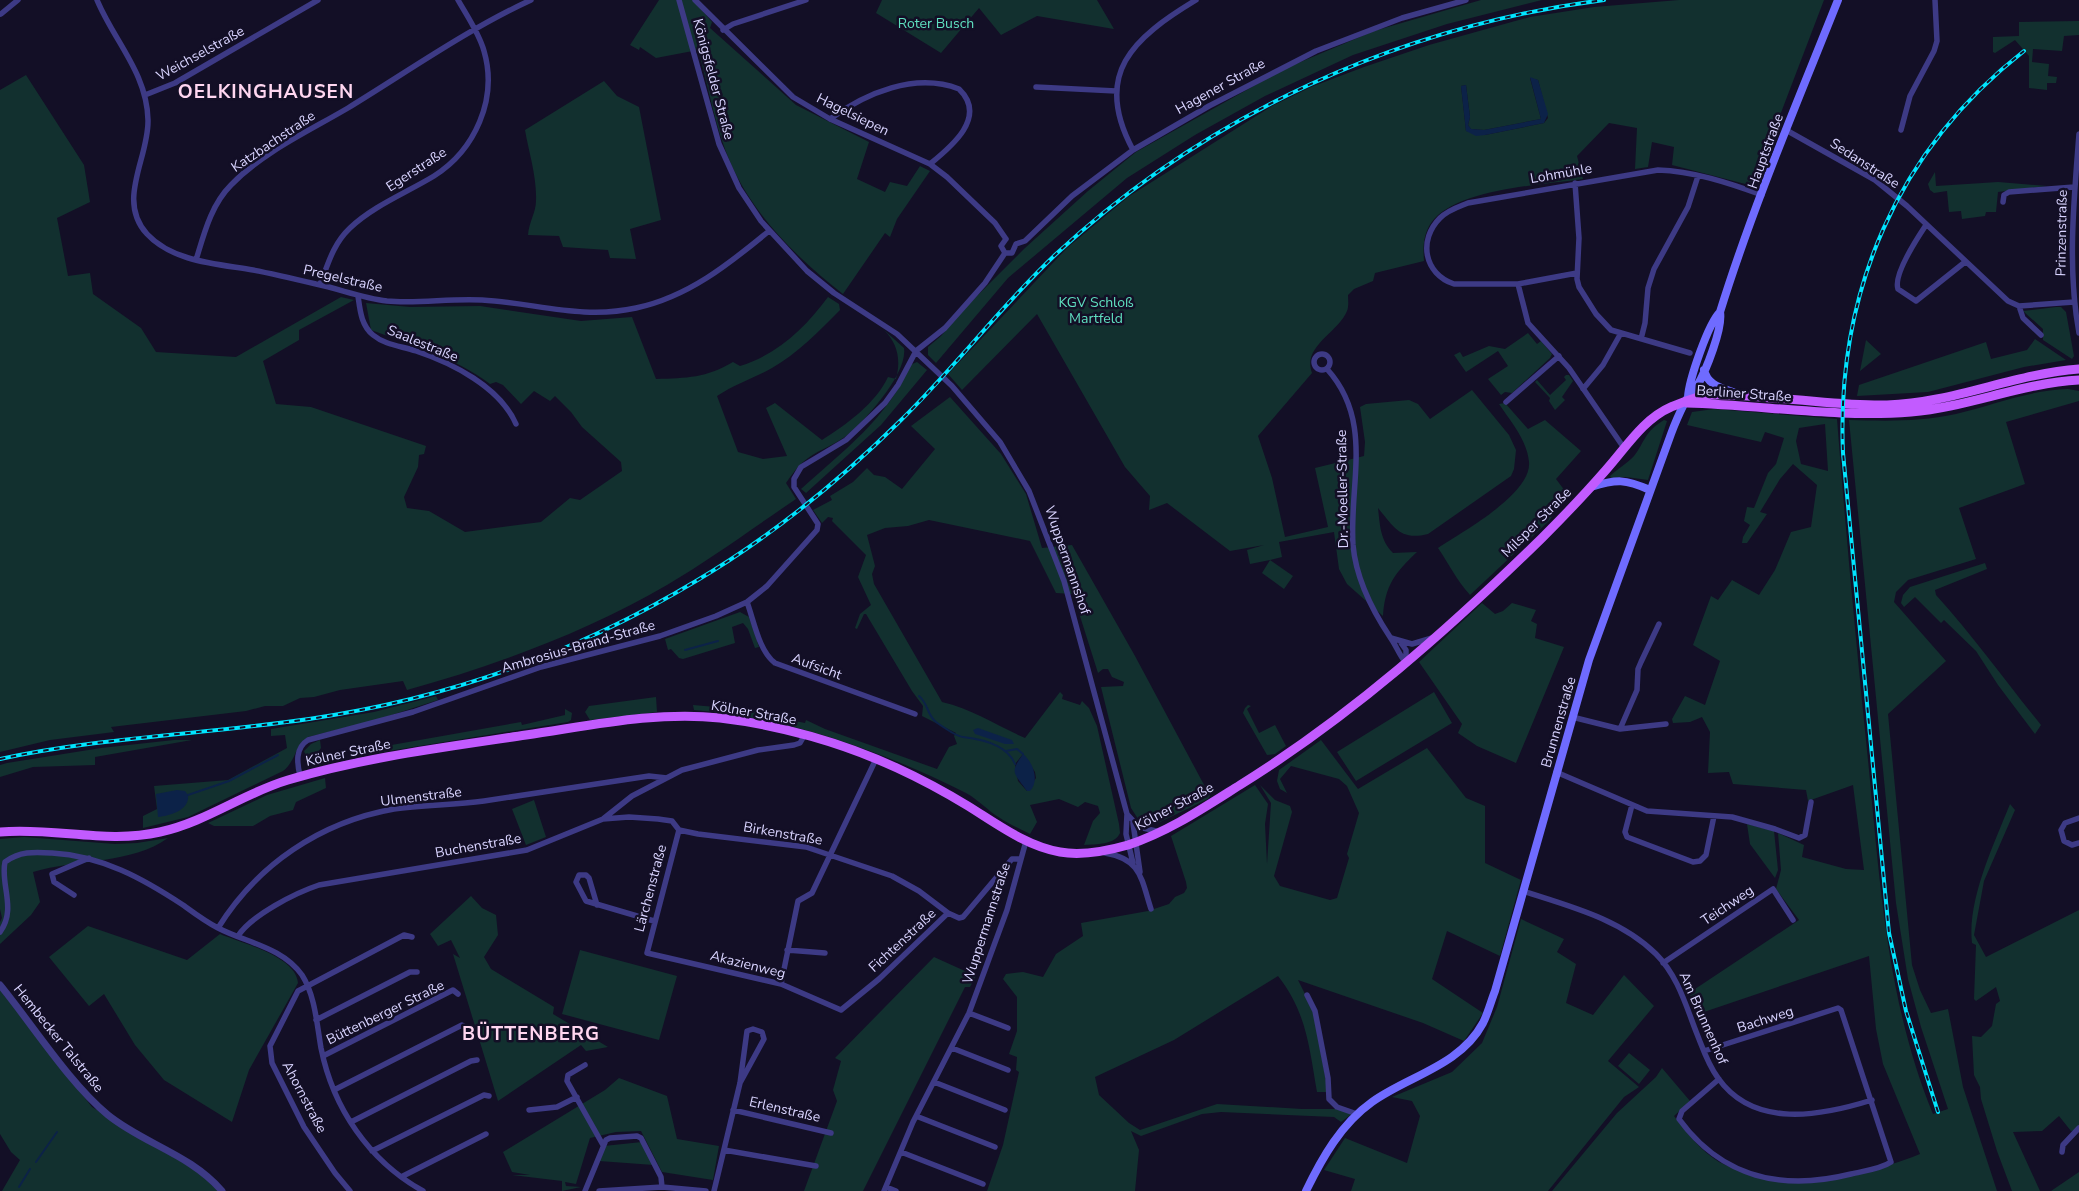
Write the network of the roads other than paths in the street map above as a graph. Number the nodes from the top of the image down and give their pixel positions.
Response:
1 (18, 0) edge
2 (97, 0) edge
3 (318, 0) edge
4 (458, 0) edge
5 (531, 0) edge
6 (679, 0) edge
7 (695, 0) edge
8 (806, 0) edge
9 (1196, 0) edge
10 (1466, 0) edge
11 (1838, 0) edge
12 (1935, 0) edge
13 (1, 14) dead end
14 (723, 30) junction
15 (476, 31) junction
16 (1036, 87) dead end
17 (1116, 91) junction
18 (146, 95) junction
19 (830, 119) junction
20 (1786, 130) junction
21 (1901, 130) dead end
22 (2079, 134) edge
23 (1133, 150) junction
24 (930, 164) junction
25 (1698, 176) junction
26 (1575, 183) junction
27 (2074, 187) junction
28 (1762, 195) junction
29 (2003, 202) dead end
30 (1926, 225) junction
31 (768, 231) junction
32 (1006, 239) junction
33 (1016, 244) junction
34 (1005, 253) junction
35 (196, 260) junction
36 (1965, 262) junction
37 (1577, 273) junction
38 (1518, 284) junction
39 (320, 285) junction
40 (358, 296) junction
41 (2074, 302) junction
42 (2019, 306) junction
43 (1720, 312) junction
44 (2079, 333) edge
45 (1621, 334) junction
46 (2041, 335) dead end
47 (1641, 339) junction
48 (916, 351) junction
49 (1690, 353) dead end
50 (1559, 356) junction
51 (1326, 369) dead end
52 (2079, 369) edge
53 (1704, 370) junction
54 (2079, 380) edge
55 (1583, 389) junction
56 (1740, 395) junction
57 (1686, 400) junction
58 (1506, 402) dead end
59 (1865, 409) junction
60 (516, 424) dead end
61 (1624, 448) junction
62 (1591, 487) junction
63 (1650, 490) junction
64 (748, 602) junction
65 (1659, 624) dead end
66 (1438, 636) junction
67 (1391, 638) junction
68 (1399, 642) junction
69 (1406, 663) junction
70 (915, 714) dead end
71 (1572, 717) junction
72 (1666, 724) dead end
73 (1620, 729) junction
74 (804, 736) junction
75 (876, 759) junction
76 (1556, 772) junction
77 (300, 776) junction
78 (667, 778) junction
79 (1811, 802) dead end
80 (1632, 805) junction
81 (1127, 814) junction
82 (1714, 816) junction
83 (2079, 818) edge
84 (603, 819) junction
85 (1132, 821) junction
86 (679, 830) junction
87 (0, 832) edge
88 (1160, 832) junction
89 (1026, 841) junction
90 (1132, 843) junction
91 (2079, 843) edge
92 (1099, 852) junction
93 (831, 854) junction
94 (90, 857) junction
95 (1021, 859) junction
96 (1133, 865) junction
97 (1140, 872) junction
98 (1523, 891) junction
99 (74, 895) dead end
100 (597, 904) junction
101 (1151, 909) dead end
102 (948, 913) junction
103 (1794, 920) dead end
104 (654, 921) junction
105 (218, 928) junction
106 (0, 932) edge
107 (238, 936) junction
108 (412, 937) dead end
109 (787, 950) junction
110 (647, 953) joint
111 (825, 953) dead end
112 (1663, 963) junction
113 (417, 972) dead end
114 (781, 984) junction
115 (0, 985) edge
116 (307, 986) junction
117 (458, 994) dead end
118 (1307, 995) dead end
119 (841, 1010) joint
120 (968, 1013) junction
121 (316, 1020) junction
122 (467, 1028) dead end
123 (1008, 1028) dead end
124 (952, 1048) junction
125 (1704, 1051) junction
126 (323, 1056) junction
127 (477, 1060) dead end
128 (585, 1065) dead end
129 (1008, 1070) dead end
130 (1719, 1079) junction
131 (934, 1082) junction
132 (740, 1083) junction
133 (334, 1090) junction
134 (489, 1096) dead end
135 (577, 1097) junction
136 (1872, 1100) junction
137 (529, 1110) dead end
138 (733, 1110) junction
139 (1005, 1110) dead end
140 (1357, 1114) junction
141 (916, 1116) junction
142 (351, 1122) junction
143 (2079, 1128) edge
144 (831, 1133) dead end
145 (486, 1134) dead end
146 (604, 1145) junction
147 (995, 1147) dead end
148 (724, 1150) junction
149 (372, 1152) junction
150 (901, 1152) junction
151 (2062, 1152) dead end
152 (816, 1166) dead end
153 (402, 1176) junction
154 (983, 1184) dead end
155 (662, 1187) junction
156 (885, 1189) edge
157 (222, 1191) edge
158 (350, 1191) edge
159 (423, 1191) edge
160 (584, 1191) edge
161 (599, 1191) edge
162 (706, 1191) edge
163 (714, 1191) edge
164 (896, 1191) edge
165 (1306, 1191) edge

1 - 13 street
2 - 18 street, Pregelstraße
3 - 18 street, Weichselstraße
4 - 15 street, Egerstraße
5 - 15 street, Katzbachstraße
6 - 31 street, Königsfelder Straße
7 - 14 street, Hagelsiepen
8 - 14 street
9 - 17 street
10 - 23 street, Hagener Straße
11 - 20 main road, Hauptstraße
12 - 21 street
14 - 19 street, Hagelsiepen
15 - 35 street, Katzbachstraße
15 - 39 street, Egerstraße
16 - 17 street
17 - 23 street
18 - 35 street, Pregelstraße
19 - 24 street, Hagelsiepen
19 - 24 street
20 - 28 main road, Hauptstraße
20 - 30 street, Sedanstraße
22 - 27 street, Prinzenstraße
23 - 33 street, Hagener Straße
24 - 32 street, Hagelsiepen
25 - 26 street, Lohmühle
25 - 28 street, Lohmühle
25 - 47 street
26 - 37 street
26 - 38 street, Lohmühle
27 - 29 street
27 - 41 street, Prinzenstraße
28 - 43 main road, Hauptstraße
30 - 36 street, Sedanstraße
30 - 36 street
31 - 40 street, Pregelstraße
31 - 48 street, Königsfelder Straße
32 - 33 street
32 - 34 street
33 - 34 street
34 - 48 street
35 - 39 street, Pregelstraße
36 - 42 street, Sedanstraße
37 - 38 street
37 - 45 street
38 - 50 street
39 - 40 street, Pregelstraße
40 - 60 street, Saalestraße
41 - 42 street
41 - 44 street, Prinzenstraße
42 - 46 street, Sedanstraße
43 - 53 main road, Hauptstraße
43 - 57 main road, Hauptstraße
45 - 47 street
45 - 55 street
47 - 49 street
48 - 64 street, Ambrosius-Brand-Straße
48 - 81 street, Wuppermannshof
50 - 55 street
50 - 58 street
51 - 67 street, Dr.-Moeller-Straße
52 - 59 main road, Berliner Straße
53 - 56 main road
53 - 57 main road, Hauptstraße
54 - 59 main road, Berliner Straße
55 - 61 street
56 - 57 main road, Berliner Straße
56 - 59 main road, Berliner Straße
57 - 59 main road, Berliner Straße
57 - 61 main road, Milsper Straße
57 - 63 main road, Brunnenstraße
61 - 62 main road, Milsper Straße
62 - 63 main road
62 - 66 main road, Milsper Straße
63 - 71 main road, Brunnenstraße
64 - 70 street, Aufsicht
64 - 77 street, Ambrosius-Brand-Straße
65 - 73 street
66 - 68 street, Dr.-Moeller-Straße
66 - 69 main road, Milsper Straße
67 - 68 street, Dr.-Moeller-Straße
67 - 69 street, Dr.-Moeller-Straße
68 - 69 street
69 - 88 main road, Kölner Straße
71 - 73 street
71 - 76 main road, Brunnenstraße
72 - 73 street
74 - 75 main road, Kölner Straße
74 - 77 main road, Kölner Straße
74 - 78 street, Buchenstraße
75 - 89 main road, Kölner Straße
75 - 93 street
76 - 80 street
76 - 98 main road, Brunnenstraße
77 - 87 main road, Kölner Straße
78 - 84 street, Buchenstraße
78 - 105 street, Ulmenstraße
79 - 82 street
80 - 82 street
80 - 82 street
81 - 85 street, Wuppermannshof
81 - 90 street, Wuppermannshof
83 - 91 street
84 - 86 street, Birkenstraße
84 - 107 street, Buchenstraße
85 - 88 street
85 - 90 street, Wuppermannshof
86 - 93 street, Birkenstraße
86 - 104 street, Lärchenstraße
88 - 90 main road, Kölner Straße
89 - 92 main road, Kölner Straße
89 - 95 street, Wuppermannstraße
90 - 92 main road, Kölner Straße
90 - 96 street, Wuppermannshof
90 - 97 street, Wuppermannshof
92 - 96 street, Wuppermannshof
93 - 102 street, Birkenstraße
93 - 109 street
94 - 99 street
94 - 105 street, Büttenberger Straße
94 - 106 street, Büttenberger Straße
95 - 102 street, Fichtenstraße
95 - 120 street, Wuppermannstraße
96 - 97 street, Wuppermannshof
97 - 101 street, Wuppermannshof
98 - 112 street, Am Brunnenhof
98 - 140 main road, Brunnenstraße
100 - 100 street
100 - 104 street
102 - 119 street, Fichtenstraße
103 - 112 street, Teichweg
104 - 110 street, Lärchenstraße
105 - 107 street, Büttenberger Straße
107 - 116 street, Büttenberger Straße
108 - 116 street
109 - 111 street
109 - 114 street
110 - 114 street, Akazienweg
112 - 125 street, Am Brunnenhof
113 - 121 street, Büttenberger Straße
114 - 119 street, Akazienweg
115 - 157 street, Hembecker Talstraße
116 - 121 street, Büttenberger Straße
116 - 158 street, Ahornstraße
117 - 126 street, Büttenberger Straße
118 - 140 street
120 - 123 street
120 - 124 street, Wuppermannstraße
121 - 126 street, Büttenberger Straße
122 - 133 street
124 - 129 street
124 - 131 street, Wuppermannstraße
125 - 130 street, Am Brunnenhof
125 - 136 street, Bachweg
126 - 133 street, Büttenberger Straße
127 - 142 street
128 - 135 street
130 - 136 street, Am Brunnenhof
130 - 136 street
131 - 139 street
131 - 141 street, Wuppermannstraße
132 - 132 street, Erlenstraße
132 - 138 street, Erlenstraße
133 - 142 street, Büttenberger Straße
134 - 149 street
135 - 137 street
135 - 146 street
138 - 144 street, Erlenstraße
138 - 148 street, Erlenstraße
140 - 165 main road, Brunnenstraße
141 - 147 street
141 - 150 street, Wuppermannstraße
142 - 149 street, Büttenberger Straße
143 - 151 street
145 - 153 street
146 - 155 street
146 - 160 street
148 - 152 street
148 - 163 street, Erlenstraße
149 - 153 street, Büttenberger Straße
150 - 154 street
150 - 156 street, Wuppermannstraße
153 - 159 street, Büttenberger Straße
155 - 161 street
155 - 162 street
156 - 164 street, Wuppermannstraße

